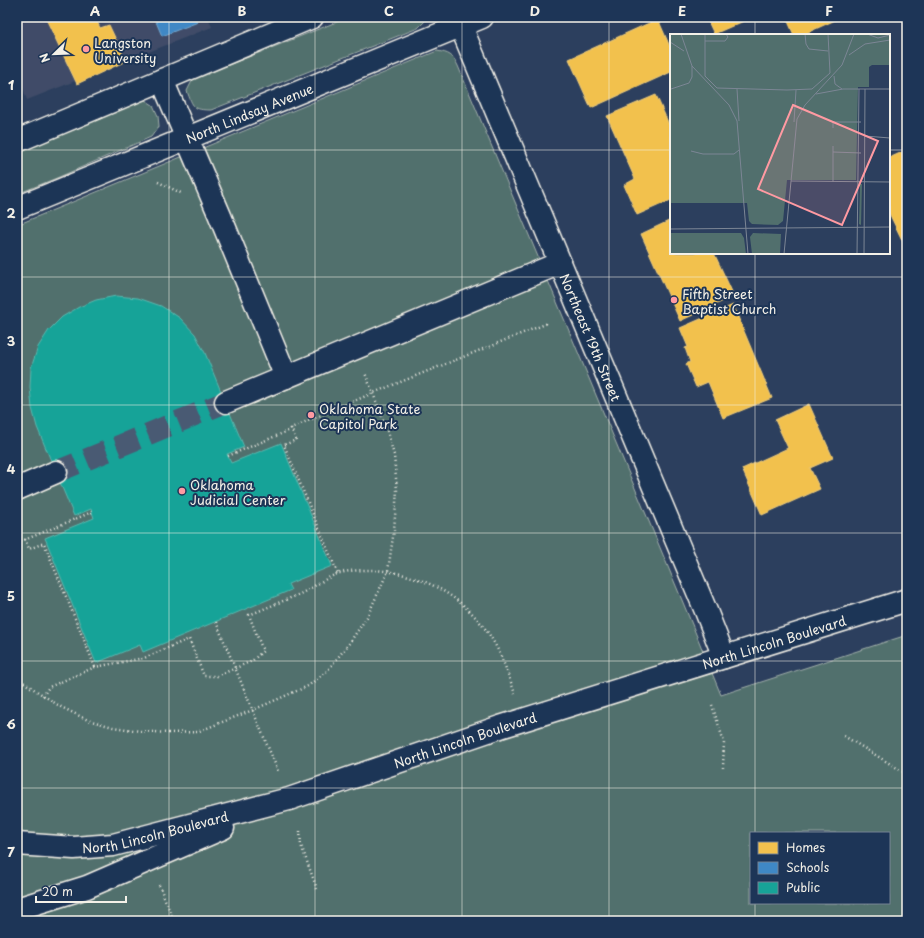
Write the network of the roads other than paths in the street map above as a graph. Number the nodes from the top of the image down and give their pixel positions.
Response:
1 (312, 17) edge
2 (482, 17) edge
3 (459, 21) edge
4 (162, 80) junction
5 (186, 138) junction
6 (17, 141) edge
7 (17, 208) edge
8 (560, 263) junction
9 (286, 377) junction
10 (226, 402) tunnel mouth
11 (56, 472) tunnel mouth
12 (17, 489) edge
13 (907, 600) edge
14 (724, 657) junction
15 (289, 799) junction
16 (17, 844) edge
17 (17, 909) edge

1 - 4 street
2 - 3 street, North Lindsay Avenue
3 - 5 street, North Lindsay Avenue
3 - 8 street, Northeast 19th Street
4 - 5 street
4 - 6 street
5 - 7 street, North Lindsay Avenue
5 - 9 street
8 - 9 street
8 - 14 street, Northeast 19th Street
9 - 10 street
11 - 12 street
13 - 14 street, North Lincoln Boulevard
14 - 15 street, North Lincoln Boulevard
15 - 16 street, North Lincoln Boulevard
15 - 17 street

